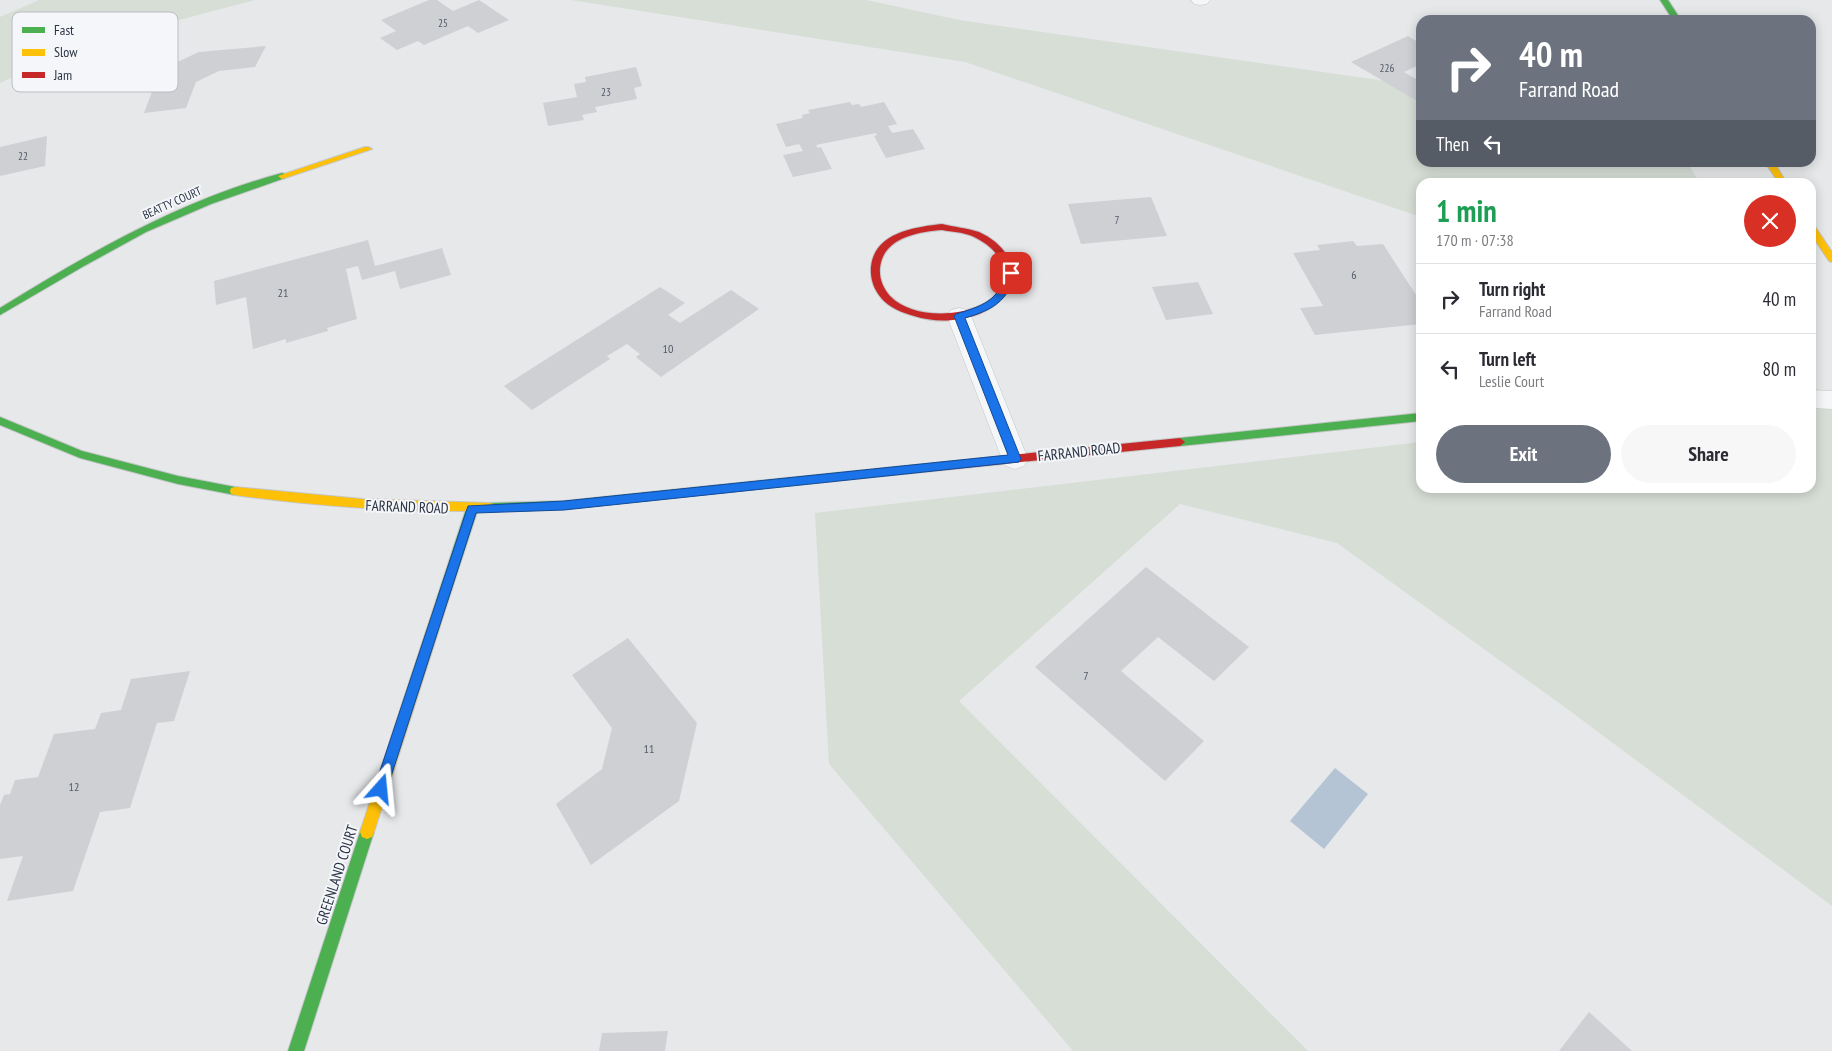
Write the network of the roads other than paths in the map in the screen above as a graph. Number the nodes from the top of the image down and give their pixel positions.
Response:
1 (1664, 0) edge
2 (1674, 15) edge
3 (368, 149) dead end
4 (1773, 167) edge
5 (1780, 178) edge
6 (1816, 235) edge
7 (1832, 259) edge
8 (0, 312) edge
9 (959, 316) junction
10 (1816, 399) edge
11 (1832, 400) edge
12 (1416, 417) edge
13 (0, 421) edge
14 (1015, 459) junction
15 (472, 509) junction
16 (296, 1051) edge

1 - 2 main road
3 - 8 main road, BEATTY COURT
4 - 5 main road
6 - 7 main road
9 - 9 main road
9 - 14 street
10 - 11 street
12 - 14 main road, FARRAND ROAD
13 - 15 main road, FARRAND ROAD
14 - 15 main road, FARRAND ROAD
15 - 16 main road, GREENLAND COURT

